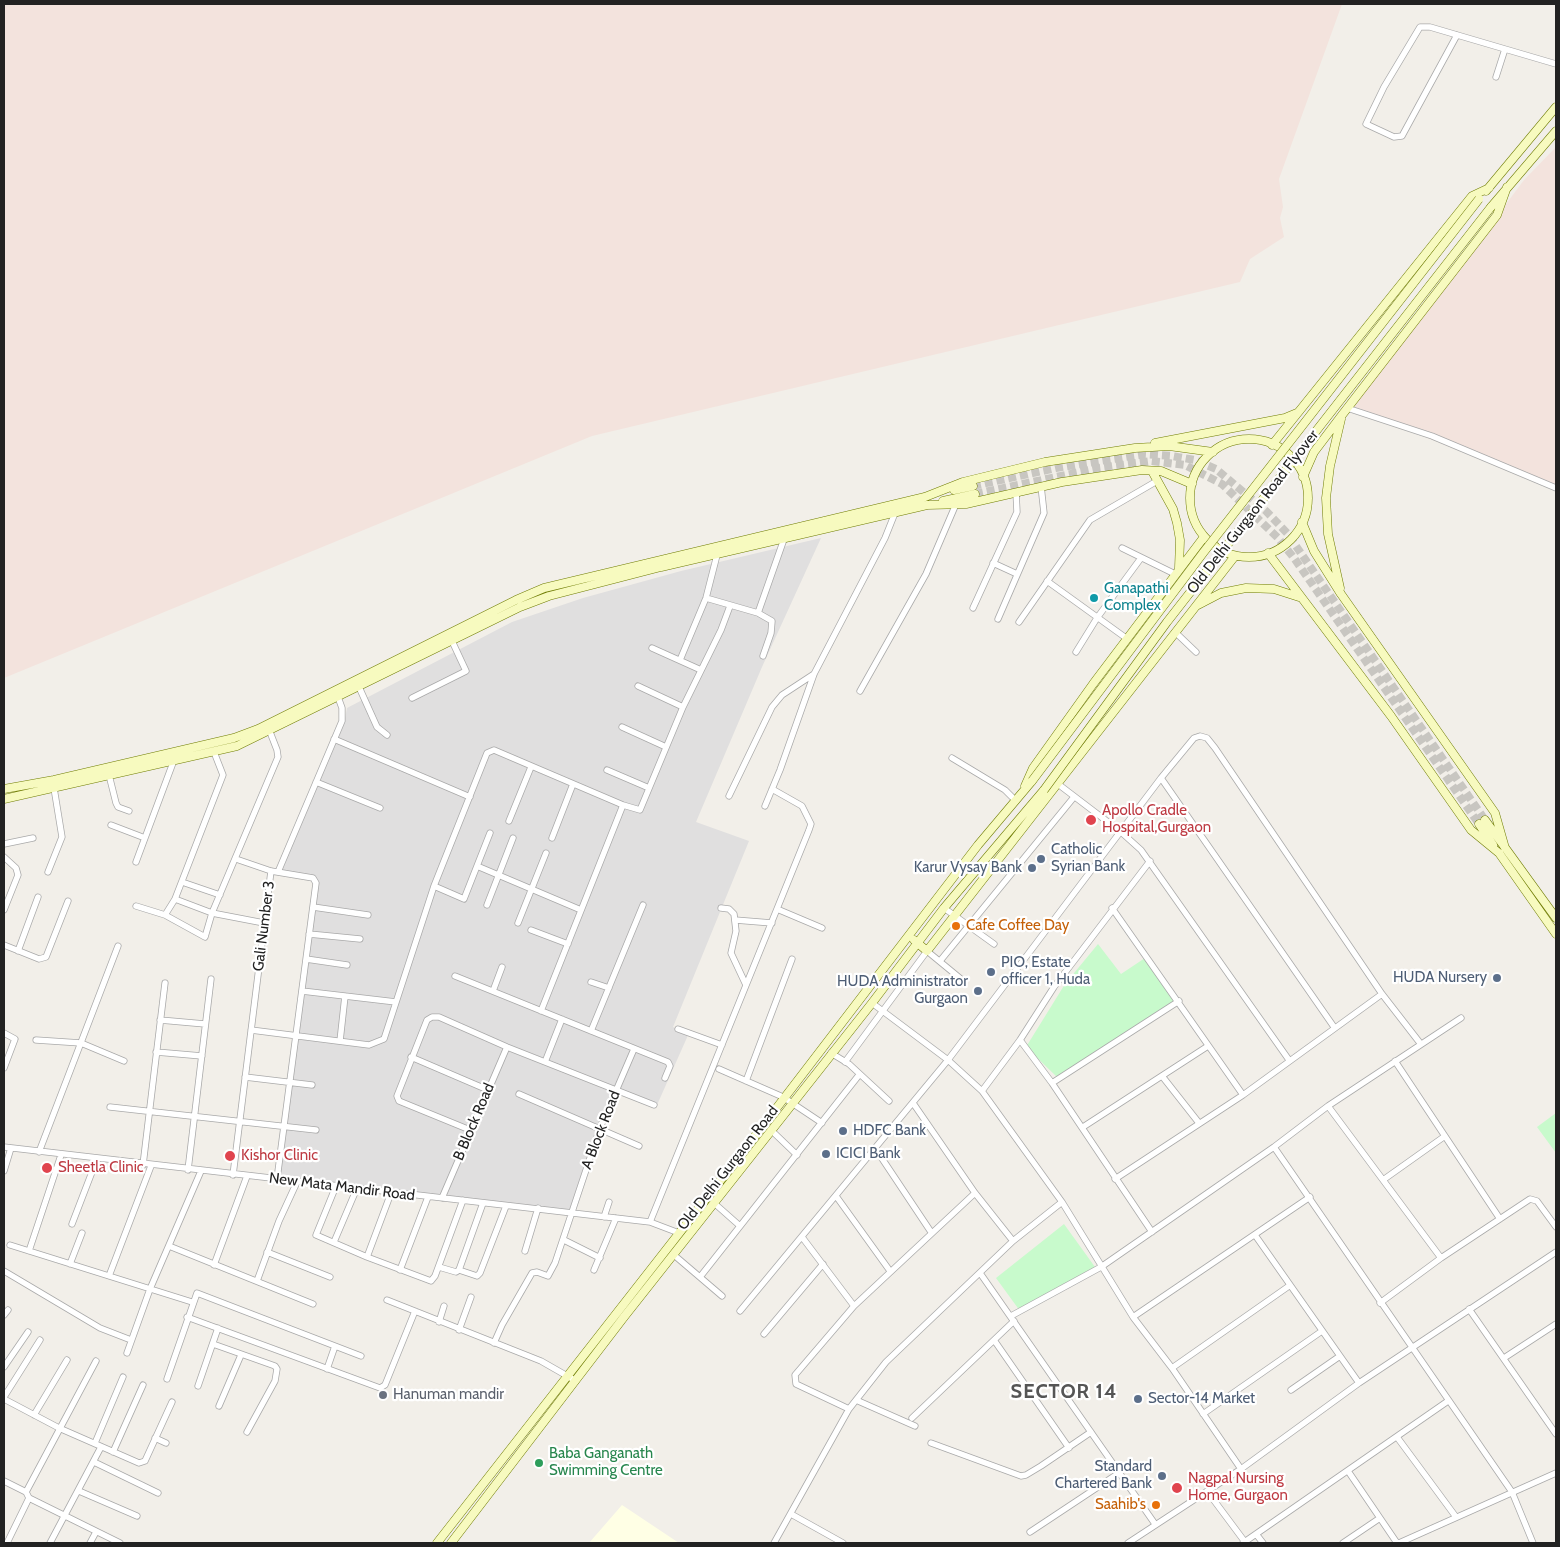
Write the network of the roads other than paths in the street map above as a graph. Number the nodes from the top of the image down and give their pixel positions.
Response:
1 (1457, 36) junction
2 (1505, 49) junction
3 (1556, 64) edge
4 (1496, 76) dead end
5 (1556, 106) edge
6 (1556, 131) edge
7 (1507, 187) junction
8 (1489, 188) junction
9 (1347, 408) junction
10 (1300, 411) junction
11 (1342, 415) junction
12 (1272, 445) junction
13 (1136, 448) junction
14 (1213, 452) junction
15 (1152, 471) junction
16 (1304, 477) junction
17 (1157, 481) junction
18 (1192, 484) junction
19 (1041, 486) junction
20 (1556, 488) edge
21 (1016, 492) junction
22 (925, 497) junction
23 (956, 504) junction
24 (927, 505) junction
25 (895, 513) junction
26 (1302, 522) junction
27 (1204, 537) junction
28 (784, 539) junction
29 (1122, 548) dead end
30 (718, 550) junction
31 (1268, 553) junction
32 (1235, 556) junction
33 (1141, 558) junction
34 (993, 563) junction
35 (1177, 572) junction
36 (1018, 574) junction
37 (1047, 581) junction
38 (1341, 594) junction
39 (706, 598) junction
40 (1301, 598) junction
41 (730, 606) junction
42 (973, 608) dead end
43 (1191, 610) junction
44 (758, 613) junction
45 (1097, 618) junction
46 (998, 619) dead end
47 (1019, 622) dead end
48 (1175, 632) junction
49 (1126, 638) junction
50 (452, 641) junction
51 (652, 648) dead end
52 (1076, 652) dead end
53 (1196, 652) dead end
54 (763, 656) dead end
55 (680, 660) junction
56 (701, 670) junction
57 (814, 674) junction
58 (638, 686) dead end
59 (359, 687) junction
60 (860, 691) dead end
61 (338, 697) junction
62 (412, 698) dead end
63 (682, 707) junction
64 (622, 727) dead end
65 (270, 732) junction
66 (387, 735) dead end
67 (334, 739) junction
68 (666, 747) junction
69 (214, 752) junction
70 (952, 758) dead end
71 (174, 760) junction
72 (531, 767) junction
73 (607, 770) dead end
74 (109, 775) junction
75 (1160, 778) junction
76 (316, 782) junction
77 (573, 784) junction
78 (1058, 784) junction
79 (4, 788) edge
80 (54, 788) junction
81 (649, 788) junction
82 (772, 789) junction
83 (729, 796) dead end
84 (470, 797) junction
85 (1074, 797) junction
86 (1018, 798) junction
87 (4, 799) edge
88 (622, 806) junction
89 (764, 806) dead end
90 (380, 808) dead end
91 (129, 811) dead end
92 (508, 821) dead end
93 (1482, 822) tunnel mouth
94 (111, 825) dead end
95 (1121, 832) junction
96 (490, 833) dead end
97 (33, 838) dead end
98 (145, 838) junction
99 (513, 838) dead end
100 (552, 838) dead end
101 (4, 844) edge
102 (1502, 851) junction
103 (546, 853) dead end
104 (4, 856) edge
105 (236, 859) junction
106 (1150, 860) junction
107 (136, 862) dead end
108 (477, 866) junction
109 (270, 871) junction
110 (48, 872) dead end
111 (278, 872) junction
112 (498, 874) junction
113 (182, 882) junction
114 (434, 886) junction
115 (531, 888) junction
116 (220, 896) junction
117 (38, 897) dead end
118 (175, 899) junction
119 (68, 901) dead end
120 (487, 905) dead end
121 (643, 905) dead end
122 (136, 906) dead end
123 (313, 907) junction
124 (721, 908) dead end
125 (944, 908) junction
126 (1112, 908) junction
127 (777, 909) junction
128 (4, 910) edge
129 (582, 910) junction
130 (212, 913) junction
131 (165, 915) junction
132 (368, 915) dead end
133 (955, 915) junction
134 (1556, 918) edge
135 (735, 920) junction
136 (264, 923) junction
137 (518, 923) dead end
138 (772, 923) junction
139 (968, 925) junction
140 (822, 928) dead end
141 (531, 930) dead end
142 (309, 934) junction
143 (1556, 934) edge
144 (908, 937) junction
145 (360, 939) dead end
146 (917, 943) junction
147 (568, 944) junction
148 (994, 944) dead end
149 (4, 945) edge
150 (118, 946) dead end
151 (18, 951) junction
152 (927, 951) junction
153 (792, 959) dead end
154 (306, 960) junction
155 (940, 961) junction
156 (347, 966) dead end
157 (502, 966) dead end
158 (455, 976) dead end
159 (211, 979) dead end
160 (961, 979) dead end
161 (591, 982) dead end
162 (165, 983) dead end
163 (746, 985) junction
164 (609, 988) junction
165 (302, 991) junction
166 (493, 991) junction
167 (1382, 994) junction
168 (345, 996) junction
169 (1178, 1001) junction
170 (396, 1002) junction
171 (872, 1004) junction
172 (542, 1011) junction
173 (883, 1012) junction
174 (1461, 1018) dead end
175 (562, 1019) junction
176 (160, 1020) junction
177 (205, 1024) junction
178 (1334, 1027) junction
179 (678, 1029) dead end
180 (251, 1030) junction
181 (591, 1031) junction
182 (4, 1033) edge
183 (296, 1036) junction
184 (36, 1040) dead end
185 (1020, 1040) junction
186 (340, 1042) junction
187 (81, 1043) junction
188 (1420, 1043) junction
189 (722, 1044) junction
190 (1208, 1046) junction
191 (507, 1047) junction
192 (634, 1049) junction
193 (156, 1052) junction
194 (831, 1053) junction
195 (202, 1056) junction
196 (411, 1057) junction
197 (124, 1060) dead end
198 (948, 1060) junction
199 (1289, 1060) junction
200 (1395, 1061) junction
201 (545, 1062) junction
202 (845, 1062) junction
203 (4, 1068) edge
204 (719, 1069) dead end
205 (859, 1075) junction
206 (1162, 1076) junction
207 (245, 1077) junction
208 (665, 1078) dead end
209 (746, 1081) junction
210 (290, 1082) junction
211 (1052, 1083) junction
212 (312, 1084) dead end
213 (488, 1090) junction
214 (982, 1090) junction
215 (616, 1091) junction
216 (519, 1094) dead end
217 (1243, 1094) junction
218 (784, 1096) junction
219 (889, 1101) dead end
220 (792, 1102) junction
221 (913, 1102) junction
222 (654, 1105) dead end
223 (1328, 1106) junction
224 (110, 1108) dead end
225 (148, 1112) junction
226 (194, 1116) junction
227 (240, 1121) junction
228 (822, 1123) junction
229 (1199, 1123) junction
230 (285, 1126) junction
231 (1083, 1127) junction
232 (600, 1128) junction
233 (316, 1130) dead end
234 (470, 1130) junction
235 (772, 1131) junction
236 (1444, 1136) junction
237 (639, 1146) dead end
238 (4, 1147) edge
239 (1274, 1147) junction
240 (12, 1148) junction
241 (875, 1148) junction
242 (39, 1152) junction
243 (61, 1154) junction
244 (797, 1155) junction
245 (97, 1159) junction
246 (143, 1165) junction
247 (151, 1166) junction
248 (188, 1170) junction
249 (4, 1171) edge
250 (201, 1172) junction
251 (233, 1174) junction
252 (247, 1176) junction
253 (277, 1179) junction
254 (1115, 1180) junction
255 (1383, 1180) junction
256 (297, 1182) junction
257 (336, 1186) junction
258 (356, 1188) junction
259 (392, 1193) junction
260 (975, 1193) junction
261 (836, 1196) junction
262 (428, 1197) junction
263 (1310, 1197) junction
264 (442, 1198) junction
265 (463, 1200) junction
266 (609, 1202) dead end
267 (1062, 1202) junction
268 (483, 1203) junction
269 (714, 1203) junction
270 (506, 1206) junction
271 (538, 1208) junction
272 (572, 1212) junction
273 (604, 1216) junction
274 (616, 1218) junction
275 (1500, 1219) junction
276 (650, 1222) junction
277 (72, 1224) dead end
278 (740, 1226) junction
279 (1556, 1227) edge
280 (931, 1232) junction
281 (1152, 1232) junction
282 (82, 1233) dead end
283 (679, 1233) junction
284 (1255, 1236) junction
285 (802, 1237) junction
286 (564, 1240) junction
287 (334, 1242) junction
288 (1013, 1242) junction
289 (10, 1245) dead end
290 (169, 1246) junction
291 (29, 1251) junction
292 (524, 1251) dead end
293 (267, 1252) junction
294 (1556, 1252) edge
295 (674, 1255) junction
296 (367, 1258) junction
297 (600, 1258) junction
298 (1441, 1258) junction
299 (70, 1264) junction
300 (823, 1264) junction
301 (214, 1265) junction
302 (439, 1266) junction
303 (1101, 1267) junction
304 (400, 1270) junction
305 (459, 1270) junction
306 (594, 1270) dead end
307 (4, 1271) edge
308 (890, 1271) junction
309 (980, 1273) junction
310 (109, 1276) junction
311 (700, 1276) junction
312 (330, 1277) dead end
313 (257, 1281) junction
314 (1290, 1286) junction
315 (150, 1289) junction
316 (722, 1296) dead end
317 (471, 1297) dead end
318 (387, 1300) dead end
319 (625, 1301) junction
320 (192, 1302) junction
321 (1380, 1303) junction
322 (313, 1304) dead end
323 (444, 1306) dead end
324 (854, 1306) junction
325 (632, 1307) junction
326 (1469, 1309) junction
327 (415, 1311) junction
328 (740, 1311) dead end
329 (188, 1317) junction
330 (1133, 1317) junction
331 (1012, 1319) junction
332 (439, 1322) junction
333 (1554, 1326) edge
334 (218, 1328) junction
335 (459, 1330) junction
336 (1322, 1331) junction
337 (28, 1332) dead end
338 (1556, 1333) edge
339 (764, 1334) dead end
340 (40, 1340) dead end
341 (131, 1340) junction
342 (994, 1340) junction
343 (494, 1342) junction
344 (212, 1344) junction
345 (335, 1346) junction
346 (1411, 1349) junction
347 (127, 1353) dead end
348 (241, 1355) junction
349 (361, 1356) dead end
350 (1340, 1356) junction
351 (1504, 1358) junction
352 (67, 1360) dead end
353 (96, 1360) dead end
354 (4, 1367) edge
355 (1172, 1368) junction
356 (327, 1369) junction
357 (568, 1377) junction
358 (123, 1378) dead end
359 (167, 1379) dead end
360 (576, 1381) junction
361 (1359, 1383) junction
362 (143, 1385) dead end
363 (198, 1386) dead end
364 (1291, 1390) dead end
365 (4, 1398) edge
366 (856, 1400) junction
367 (1448, 1401) junction
368 (172, 1402) dead end
369 (219, 1406) dead end
370 (849, 1409) junction
371 (1203, 1414) junction
372 (34, 1415) junction
373 (912, 1418) dead end
374 (915, 1426) dead end
375 (59, 1428) junction
376 (247, 1432) dead end
377 (1091, 1432) junction
378 (1556, 1434) edge
379 (1397, 1436) junction
380 (155, 1438) junction
381 (166, 1443) dead end
382 (931, 1443) dead end
383 (95, 1444) junction
384 (101, 1446) junction
385 (1069, 1448) junction
386 (114, 1452) junction
387 (94, 1462) junction
388 (1241, 1469) junction
389 (1348, 1470) junction
390 (1119, 1473) junction
391 (1556, 1473) edge
392 (4, 1483) edge
393 (1207, 1490) junction
394 (79, 1491) junction
395 (158, 1492) dead end
396 (1512, 1492) junction
397 (27, 1495) junction
398 (464, 1510) junction
399 (791, 1514) junction
400 (137, 1516) dead end
401 (472, 1516) junction
402 (65, 1517) junction
403 (1456, 1517) junction
404 (1380, 1518) junction
405 (1155, 1524) junction
406 (96, 1532) junction
407 (1030, 1532) dead end
408 (1256, 1534) junction
409 (7, 1543) edge
410 (50, 1543) edge
411 (90, 1543) edge
412 (120, 1543) edge
413 (437, 1543) edge
414 (451, 1543) edge
415 (774, 1543) edge
416 (843, 1543) edge
417 (1128, 1543) edge
418 (1244, 1543) edge
419 (1262, 1543) edge
420 (1343, 1543) edge
421 (1398, 1543) edge
422 (1533, 1543) edge

1 - 1 street
1 - 2 street
2 - 3 street
2 - 4 street
5 - 8 main road
6 - 7 main road
7 - 9 main road
7 - 125 main road, Old Delhi Gurgaon Road Flyover, bridge
8 - 10 main road
8 - 86 main road, Old Delhi Gurgaon Road Flyover, bridge
9 - 11 main road
9 - 20 street
10 - 12 main road
10 - 13 main road
11 - 16 main road
11 - 38 main road
12 - 14 main road
12 - 16 main road
13 - 14 main road
13 - 22 main road
14 - 18 main road
15 - 17 main road
15 - 18 main road
15 - 19 main road
16 - 26 main road
17 - 35 main road
17 - 37 street
18 - 27 main road
19 - 21 main road
19 - 36 street
21 - 23 main road
21 - 34 street
22 - 24 main road
22 - 30 main road
23 - 24 main road
23 - 60 street
24 - 25 main road
25 - 28 main road
25 - 57 street
26 - 31 main road
26 - 38 main road
27 - 32 main road
27 - 35 main road
28 - 30 main road
28 - 44 street
29 - 33 street
30 - 39 street
30 - 50 main road
30 - 79 main road
31 - 32 main road
31 - 40 main road
32 - 43 main road
33 - 35 street
33 - 45 street
34 - 36 street
34 - 42 street
35 - 49 main road
36 - 46 street
37 - 45 street
37 - 47 street
38 - 102 main road
39 - 41 street
39 - 55 street
40 - 43 main road
40 - 102 main road
41 - 44 street
41 - 56 street
43 - 48 main road
44 - 54 street
45 - 49 street
45 - 52 street
48 - 53 street
48 - 78 main road
49 - 86 main road
50 - 59 main road
50 - 62 street
51 - 55 street
55 - 56 street
56 - 63 street
57 - 82 street
57 - 83 street
58 - 63 street
59 - 61 main road
59 - 66 street
61 - 65 main road
61 - 67 street, Gali Number 3
63 - 68 street
64 - 68 street
65 - 69 main road
65 - 105 street
67 - 76 street, Gali Number 3
67 - 84 street
68 - 81 street
69 - 71 main road
69 - 113 street
70 - 86 street
71 - 74 main road
71 - 98 street
72 - 77 street
72 - 84 street
72 - 92 street
73 - 81 street
74 - 80 main road
74 - 91 street
75 - 95 street
75 - 167 street
75 - 178 street
76 - 90 street
76 - 111 street, Gali Number 3
77 - 88 street
77 - 100 street
78 - 85 street
78 - 133 main road
80 - 87 main road
80 - 110 street
81 - 88 street
82 - 89 street
82 - 127 street
84 - 114 street
85 - 95 street
85 - 139 street
86 - 144 main road, Old Delhi Gurgaon Road
88 - 129 street
93 - 102 main road
94 - 98 street
95 - 106 street
95 - 198 street
96 - 108 street
97 - 101 street
98 - 107 street
99 - 112 street
102 - 134 main road
102 - 143 main road
103 - 115 street
104 - 128 street
105 - 109 street
105 - 116 street
106 - 126 street
106 - 199 street
108 - 112 street
108 - 114 street
109 - 111 street, Gali Number 3
109 - 136 street, Gali Number 3
111 - 123 street
112 - 115 street
112 - 120 street
113 - 116 street
113 - 118 street
114 - 170 street
115 - 129 street
115 - 137 street
116 - 130 street
117 - 151 street
118 - 130 street
118 - 131 street
119 - 151 street
121 - 164 street
122 - 131 street
123 - 132 street
123 - 142 street
124 - 135 street
125 - 133 street
125 - 146 main road, Old Delhi Gurgaon Road
126 - 169 street
126 - 185 street
127 - 138 street
127 - 140 street
129 - 147 street
130 - 131 street
130 - 136 street
133 - 139 street
133 - 152 main road
135 - 138 street
135 - 163 street
136 - 180 street, Gali Number 3
138 - 163 street
139 - 148 street
139 - 155 street
141 - 147 street
142 - 145 street
142 - 154 street
144 - 146 main road
144 - 218 main road, Old Delhi Gurgaon Road
146 - 152 main road
146 - 171 main road, Old Delhi Gurgaon Road
147 - 172 street
149 - 151 street
150 - 187 street
152 - 155 street
152 - 173 street
153 - 209 street
154 - 156 street
154 - 165 street
155 - 160 street
157 - 166 street
158 - 166 street
159 - 177 street
161 - 164 street
162 - 176 street
163 - 189 street
164 - 181 street
165 - 168 street
165 - 183 street
166 - 172 street
167 - 178 street
167 - 188 street
168 - 170 street
168 - 186 street
169 - 190 street
169 - 211 street
170 - 186 street
171 - 173 street
171 - 194 main road, Old Delhi Gurgaon Road
172 - 175 street
173 - 198 street
173 - 202 street
174 - 188 street
175 - 181 street
175 - 201 street
176 - 177 street
176 - 193 street
177 - 195 street
178 - 199 street
179 - 189 street
180 - 183 street
180 - 207 street, Gali Number 3
181 - 192 street
182 - 203 street
183 - 186 street
183 - 210 street
184 - 187 street
185 - 211 street
185 - 214 street
187 - 197 street
187 - 242 street
188 - 200 street
189 - 276 street
190 - 206 street
190 - 217 street
191 - 196 street
191 - 201 street
191 - 213 street, B Block Road
192 - 208 street
192 - 215 street, A Block Road
193 - 195 street
193 - 225 street
194 - 202 street
194 - 220 main road, Old Delhi Gurgaon Road
195 - 226 street
196 - 213 street
196 - 234 street
198 - 214 street
198 - 221 street
199 - 217 street
200 - 223 street
200 - 236 street
201 - 215 street
202 - 205 street
204 - 209 street
205 - 219 street
205 - 228 street
206 - 229 street
206 - 231 street
207 - 210 street
207 - 227 street, Gali Number 3
209 - 218 street
210 - 212 street
210 - 230 street
211 - 231 street
213 - 234 street, B Block Road
214 - 267 street
215 - 222 street
215 - 232 street, A Block Road
216 - 232 street
217 - 229 street
218 - 220 street
218 - 283 main road, Old Delhi Gurgaon Road
220 - 228 street
220 - 235 main road, Old Delhi Gurgaon Road
221 - 241 street
221 - 260 street
223 - 239 street
223 - 255 street
224 - 225 street
225 - 226 street
225 - 246 street
226 - 227 street
226 - 248 street
227 - 230 street
227 - 251 street, Gali Number 3
228 - 244 street
229 - 254 street
230 - 233 street
230 - 253 street
231 - 254 street
232 - 237 street
232 - 272 street, A Block Road
234 - 264 street, B Block Road
235 - 244 street
235 - 269 main road, Old Delhi Gurgaon Road
236 - 255 street
236 - 275 street
238 - 240 street, New Mata Mandir Road
239 - 263 street
239 - 281 street
240 - 242 street, New Mata Mandir Road
240 - 249 street
241 - 261 street
241 - 280 street
242 - 243 street, New Mata Mandir Road
243 - 245 street, New Mata Mandir Road
243 - 291 street
244 - 278 street
245 - 246 street, New Mata Mandir Road
245 - 277 street
246 - 247 street, New Mata Mandir Road
247 - 248 street, New Mata Mandir Road
247 - 310 street
248 - 250 street, New Mata Mandir Road
250 - 251 street, New Mata Mandir Road
250 - 290 street
251 - 252 street, New Mata Mandir Road
252 - 253 street, New Mata Mandir Road
252 - 301 street
253 - 256 street, New Mata Mandir Road
254 - 281 street
255 - 298 street
256 - 257 street, New Mata Mandir Road
256 - 293 street
257 - 258 street, New Mata Mandir Road
257 - 287 street
258 - 259 street, New Mata Mandir Road
258 - 287 street
259 - 262 street, New Mata Mandir Road
259 - 296 street
260 - 280 street
260 - 288 street
261 - 285 street
261 - 308 street
262 - 264 street, New Mata Mandir Road
262 - 304 street
263 - 284 street
263 - 321 street
264 - 265 street, New Mata Mandir Road
265 - 268 street, New Mata Mandir Road
265 - 302 street
266 - 273 street
267 - 288 street
267 - 303 street
268 - 270 street, New Mata Mandir Road
268 - 305 street
269 - 278 street
269 - 295 main road, Old Delhi Gurgaon Road
270 - 271 street, New Mata Mandir Road
270 - 305 street
271 - 272 street, New Mata Mandir Road
271 - 292 street
272 - 273 street, New Mata Mandir Road
272 - 286 street
273 - 274 street, New Mata Mandir Road
274 - 276 street, New Mata Mandir Road
274 - 297 street
275 - 279 street
275 - 298 street
276 - 283 street, New Mata Mandir Road
278 - 311 street
280 - 308 street
281 - 303 street
282 - 299 street
283 - 319 main road, Old Delhi Gurgaon Road
284 - 314 street
284 - 330 street
285 - 300 street
285 - 328 street
286 - 297 street
286 - 343 street
287 - 296 street
288 - 309 street
289 - 291 street
290 - 301 street
290 - 315 street
291 - 299 street
293 - 312 street
293 - 313 street
294 - 326 street
295 - 311 street
295 - 325 main road, Old Delhi Gurgaon Road
296 - 304 street
297 - 306 street
298 - 321 street
299 - 310 street
300 - 324 street
300 - 339 street
301 - 313 street
302 - 304 street
302 - 305 street
303 - 330 street
303 - 331 street
307 - 341 street
308 - 324 street
309 - 331 street
309 - 366 street
310 - 315 street
311 - 316 street
313 - 322 street
314 - 336 street
314 - 355 street
315 - 320 street
315 - 341 street
317 - 335 street
318 - 327 street
319 - 325 street
319 - 357 main road, Old Delhi Gurgaon Road
320 - 329 street
320 - 345 street
321 - 346 street
323 - 332 street
324 - 370 street
325 - 360 main road, Old Delhi Gurgaon Road
326 - 346 street
326 - 351 street
327 - 332 street
327 - 356 street
329 - 334 street
329 - 359 street
330 - 355 street
331 - 342 street
331 - 377 street
332 - 335 street
333 - 338 street
333 - 351 street
334 - 344 street
334 - 356 street
335 - 343 street
336 - 350 street
336 - 371 street
337 - 354 street
340 - 365 street
341 - 347 street
342 - 373 street
342 - 385 street
343 - 357 street
344 - 348 street
344 - 363 street
345 - 349 street
345 - 356 street
346 - 361 street
346 - 367 street
348 - 369 street
348 - 376 street
350 - 361 street
350 - 364 street
351 - 378 street
352 - 372 street
353 - 375 street
355 - 371 street
357 - 360 street
357 - 398 main road, Old Delhi Gurgaon Road
358 - 383 street
360 - 401 main road, Old Delhi Gurgaon Road
361 - 388 street
362 - 386 street
365 - 372 street
366 - 370 street
366 - 374 street
367 - 379 street
367 - 396 street
368 - 380 street
370 - 399 street
371 - 388 street
372 - 375 street
375 - 383 street
375 - 397 street
377 - 385 street
377 - 390 street
379 - 389 street
379 - 403 street
380 - 381 street
380 - 386 street
382 - 385 street
383 - 384 street
384 - 386 street
384 - 387 street
387 - 394 street
387 - 395 street
388 - 393 street
389 - 404 street
389 - 408 street
390 - 405 street
390 - 407 street
391 - 396 street
392 - 397 street
393 - 405 street
393 - 418 street
394 - 400 street
394 - 402 street
396 - 403 street
396 - 422 street
397 - 402 street
397 - 409 street
398 - 401 street
398 - 413 main road, Old Delhi Gurgaon Road
399 - 415 street
399 - 416 street
401 - 414 main road, Old Delhi Gurgaon Road
402 - 406 street
402 - 410 street
403 - 421 street
404 - 420 street
404 - 421 street
405 - 417 street
406 - 411 street
406 - 412 street
408 - 418 street
408 - 419 street

